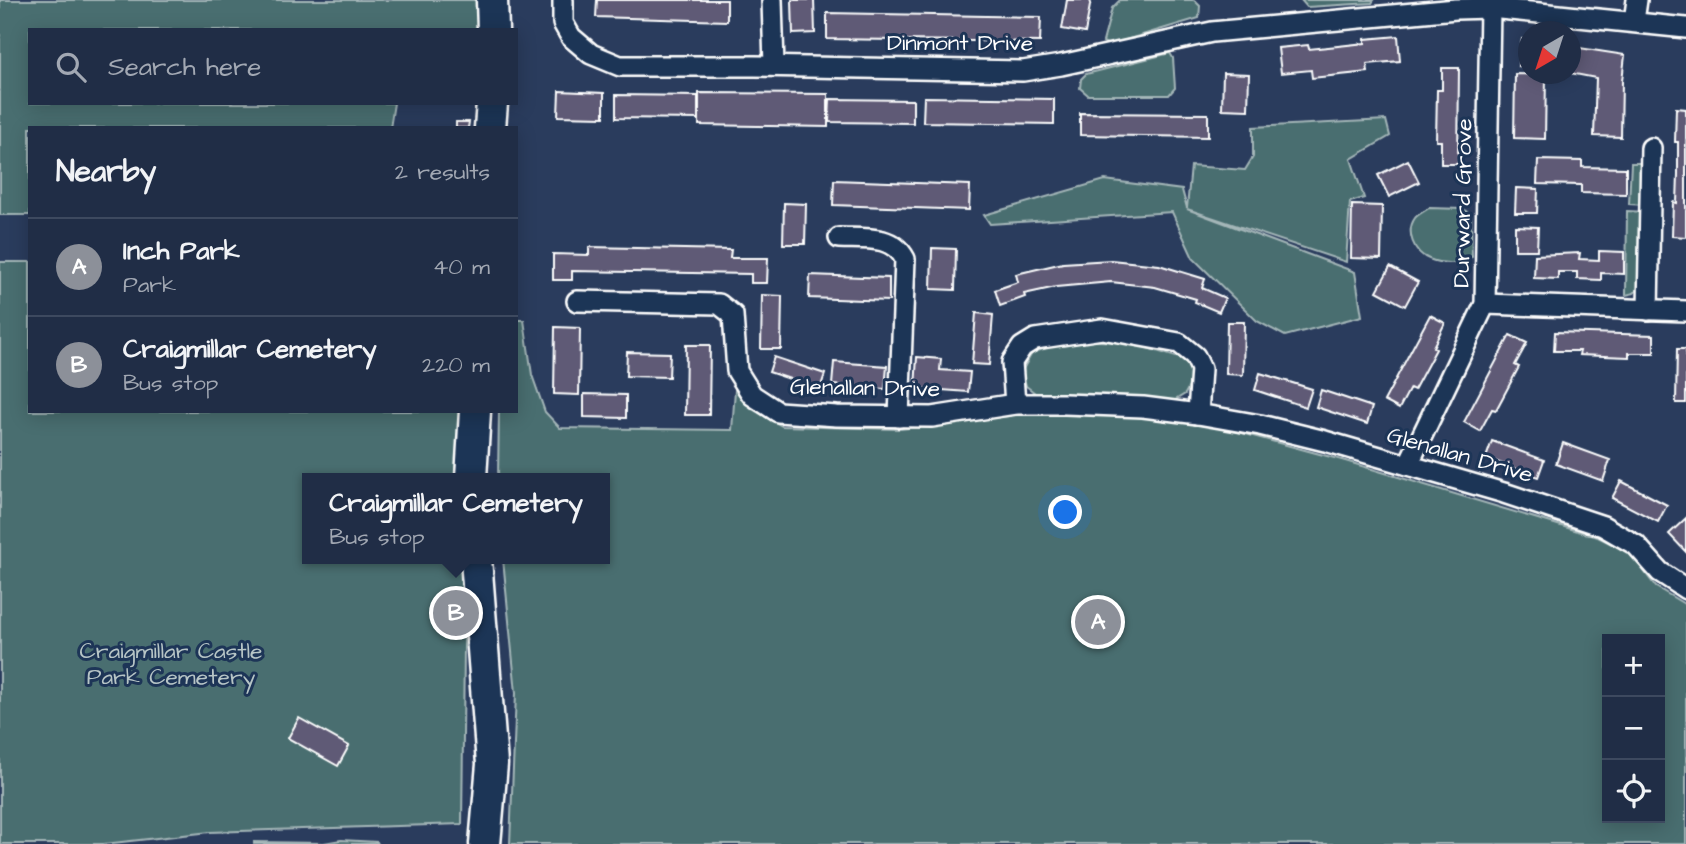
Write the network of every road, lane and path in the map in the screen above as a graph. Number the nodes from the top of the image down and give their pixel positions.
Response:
1 (492, 0) edge
2 (563, 0) edge
3 (772, 0) edge
4 (1637, 0) edge
5 (1490, 8) junction
6 (1634, 21) junction
7 (1686, 27) edge
8 (493, 28) edge
9 (774, 66) junction
10 (492, 105) edge
11 (491, 126) edge
12 (1651, 148) dead end
13 (839, 239) dead end
14 (578, 302) dead end
15 (1485, 304) junction
16 (1648, 310) junction
17 (1686, 311) edge
18 (1016, 404) junction
19 (475, 413) edge
20 (1198, 414) junction
21 (899, 417) junction
22 (1408, 465) junction
23 (471, 473) edge
24 (476, 564) edge
25 (1686, 589) edge
26 (485, 844) edge

1 - 8 main road
2 - 9 street, Dinmont Drive
3 - 9 street
4 - 6 street
5 - 6 street, Dinmont Drive
5 - 9 street, Dinmont Drive
5 - 15 street, Durward Grove
6 - 7 street, Dinmont Drive
10 - 11 main road
12 - 16 street
13 - 21 street
14 - 21 street, Glenallan Drive
15 - 16 street
15 - 22 street, Durward Grove
16 - 17 street
18 - 20 street, Glenallan Drive
18 - 20 street
18 - 21 street, Glenallan Drive
19 - 23 main road
20 - 22 street, Glenallan Drive
22 - 25 street, Glenallan Drive
24 - 26 main road

